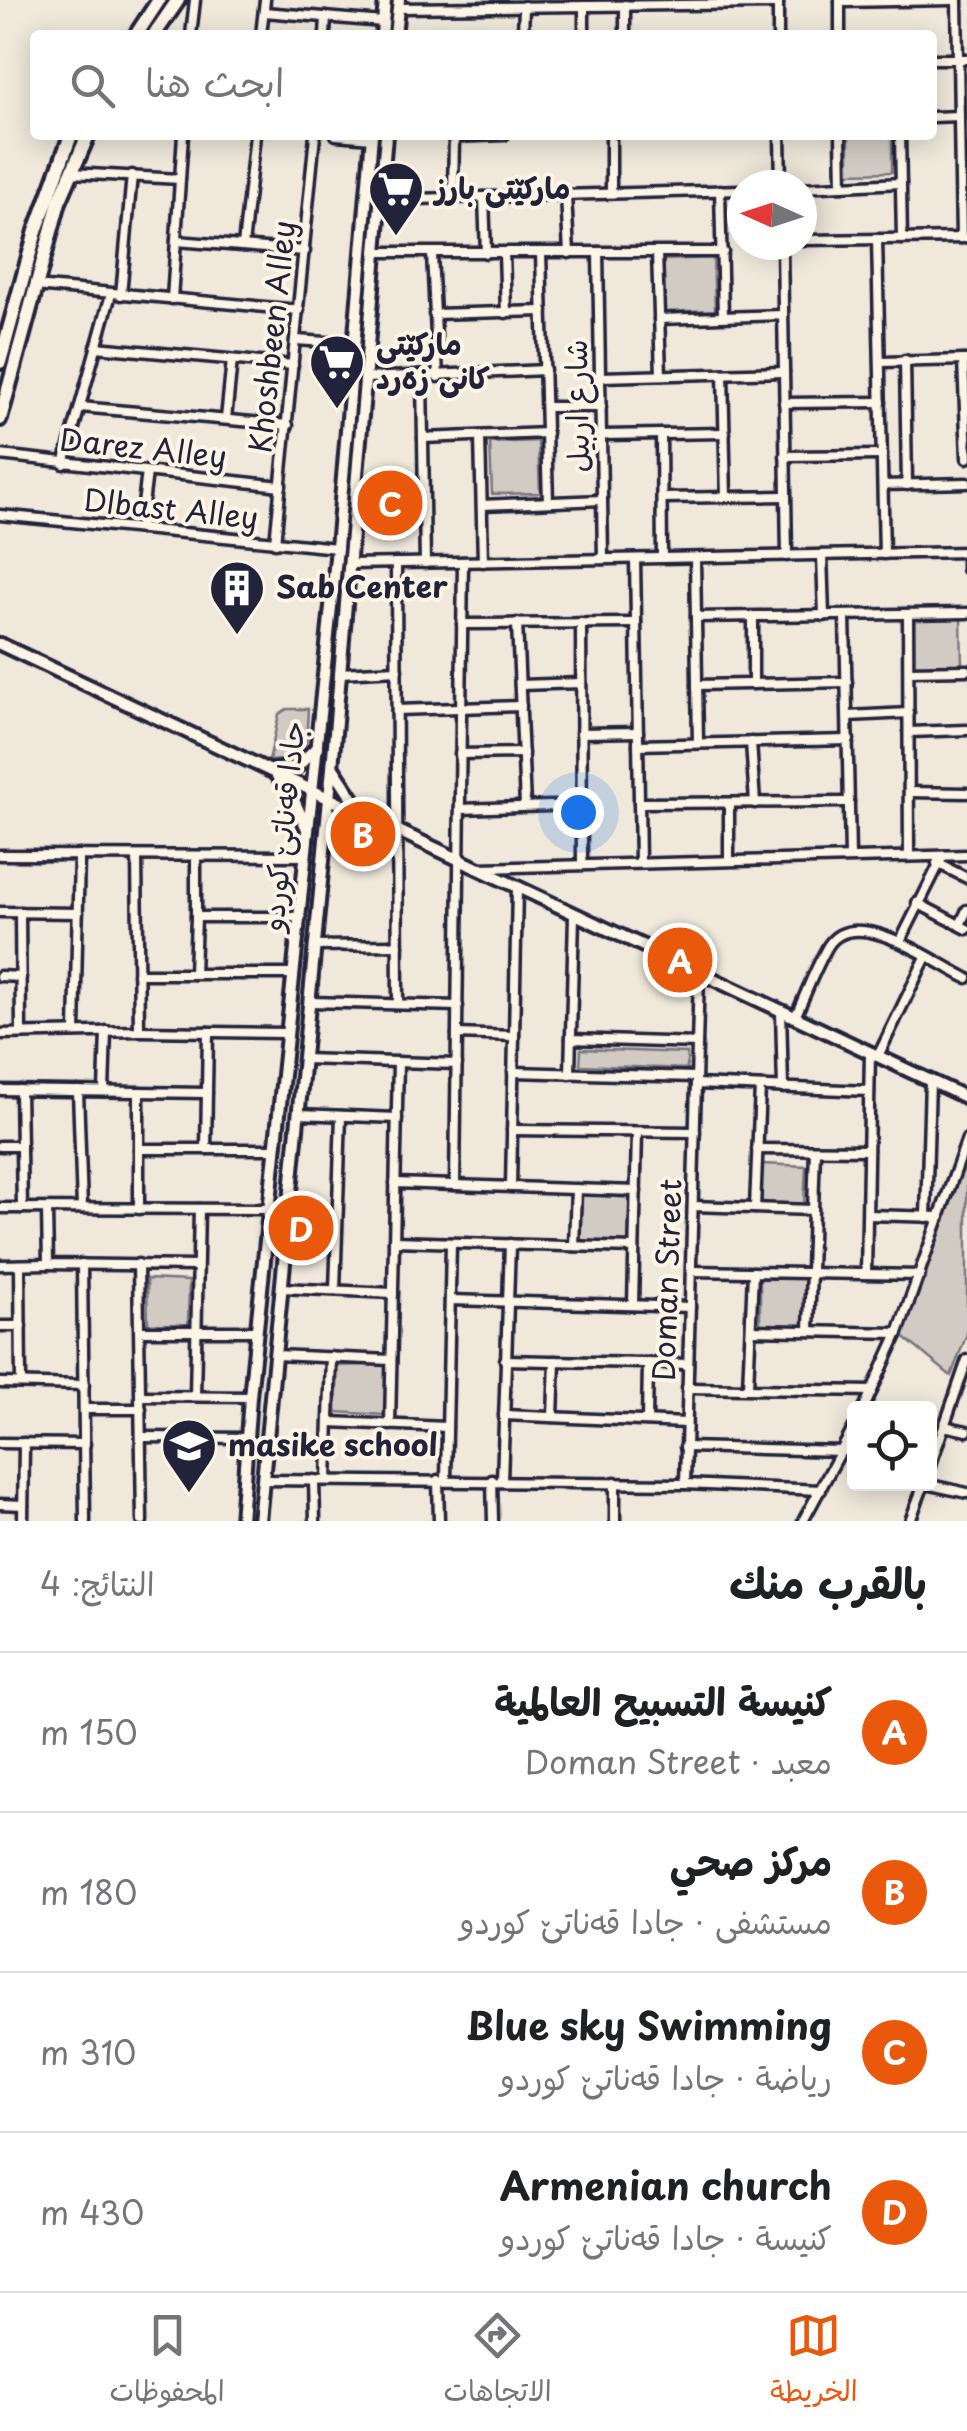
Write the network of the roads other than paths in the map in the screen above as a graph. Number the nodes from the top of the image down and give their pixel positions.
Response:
1 (159, 0) edge
2 (178, 0) edge
3 (195, 0) edge
4 (265, 0) edge
5 (385, 0) edge
6 (954, 0) edge
7 (840, 1) edge
8 (654, 2) edge
9 (778, 2) edge
10 (595, 3) edge
11 (398, 4) edge
12 (473, 4) edge
13 (624, 5) junction
14 (524, 6) junction
15 (584, 6) junction
16 (264, 12) junction
17 (326, 17) junction
18 (383, 22) junction
19 (139, 30) edge
20 (157, 30) edge
21 (192, 30) edge
22 (262, 30) edge
23 (325, 30) edge
24 (382, 30) edge
25 (395, 30) edge
26 (523, 30) edge
27 (584, 30) edge
28 (625, 30) edge
29 (778, 30) edge
30 (840, 30) edge
31 (962, 59) edge
32 (959, 116) junction
33 (937, 117) edge
34 (70, 140) edge
35 (86, 140) edge
36 (183, 140) edge
37 (254, 140) edge
38 (315, 140) edge
39 (372, 140) edge
40 (386, 140) edge
41 (454, 140) edge
42 (611, 140) edge
43 (780, 140) edge
44 (841, 140) edge
45 (900, 140) edge
46 (781, 170) edge
47 (71, 173) junction
48 (132, 175) junction
49 (964, 178) edge
50 (180, 179) junction
51 (901, 183) junction
52 (842, 186) junction
53 (817, 187) edge
54 (720, 190) junction
55 (727, 190) edge
56 (611, 193) junction
57 (566, 194) junction
58 (484, 197) junction
59 (453, 198) junction
60 (380, 200) junction
61 (964, 238) edge
62 (877, 239) junction
63 (902, 239) junction
64 (817, 240) edge
65 (176, 241) junction
66 (243, 246) junction
67 (304, 251) junction
68 (376, 252) junction
69 (569, 252) junction
70 (598, 252) junction
71 (722, 252) junction
72 (486, 253) junction
73 (504, 253) junction
74 (541, 253) junction
75 (657, 253) junction
76 (432, 254) junction
77 (782, 260) edge
78 (35, 286) junction
79 (111, 294) junction
80 (121, 295) junction
81 (172, 299) junction
82 (299, 310) junction
83 (543, 312) junction
84 (506, 313) junction
85 (434, 314) junction
86 (783, 315) junction
87 (723, 316) junction
88 (660, 319) junction
89 (296, 340) junction
90 (355, 344) junction
91 (96, 347) junction
92 (232, 360) junction
93 (905, 360) junction
94 (965, 360) edge
95 (0, 362) edge
96 (880, 362) junction
97 (294, 365) junction
98 (545, 370) junction
99 (784, 372) junction
100 (723, 374) junction
101 (660, 375) junction
102 (5, 377) edge
103 (438, 377) junction
104 (601, 377) junction
105 (366, 378) junction
106 (422, 378) junction
107 (784, 402) junction
108 (881, 402) junction
109 (2, 403) edge
110 (80, 407) junction
111 (546, 407) junction
112 (601, 408) junction
113 (0, 419) edge
114 (226, 420) junction
115 (288, 424) junction
116 (546, 434) junction
117 (661, 434) junction
118 (724, 434) junction
119 (602, 435) junction
120 (480, 436) junction
121 (423, 438) junction
122 (0, 455) edge
123 (882, 455) junction
124 (785, 456) junction
125 (967, 458) edge
126 (64, 464) junction
127 (147, 472) junction
128 (967, 483) edge
129 (883, 485) junction
130 (907, 485) junction
131 (281, 486) junction
132 (786, 496) junction
133 (662, 498) junction
134 (726, 498) junction
135 (602, 500) junction
136 (548, 502) junction
137 (482, 505) junction
138 (0, 514) edge
139 (140, 529) junction
140 (275, 543) junction
141 (337, 548) junction
142 (967, 552) edge
143 (884, 554) junction
144 (822, 555) junction
145 (787, 556) junction
146 (662, 558) junction
147 (695, 558) junction
148 (603, 559) junction
149 (635, 559) junction
150 (463, 562) junction
151 (483, 562) junction
152 (396, 563) junction
153 (425, 563) junction
154 (350, 564) junction
155 (967, 568) edge
156 (967, 613) edge
157 (908, 614) junction
158 (845, 615) junction
159 (824, 616) junction
160 (753, 617) junction
161 (696, 618) junction
162 (581, 623) junction
163 (636, 623) junction
164 (462, 624) junction
165 (518, 624) junction
166 (0, 644) edge
167 (397, 670) junction
168 (967, 670) edge
169 (909, 671) junction
170 (340, 672) junction
171 (847, 682) junction
172 (581, 683) junction
173 (753, 684) junction
174 (520, 685) junction
175 (697, 685) junction
176 (521, 706) junction
177 (461, 707) junction
178 (398, 710) junction
179 (909, 713) junction
180 (848, 716) junction
181 (967, 730) edge
182 (638, 732) junction
183 (910, 732) junction
184 (581, 733) junction
185 (848, 740) junction
186 (751, 742) junction
187 (698, 743) junction
188 (318, 745) junction
189 (638, 745) junction
190 (523, 752) junction
191 (460, 754) junction
192 (332, 768) junction
193 (272, 770) junction
194 (312, 790) junction
195 (910, 792) junction
196 (967, 792) edge
197 (329, 798) junction
198 (849, 802) junction
199 (639, 803) junction
200 (728, 804) junction
201 (755, 804) junction
202 (525, 806) junction
203 (582, 806) junction
204 (460, 809) junction
205 (366, 817) junction
206 (309, 833) junction
207 (398, 833) junction
208 (326, 834) junction
209 (0, 855) edge
210 (79, 855) junction
211 (137, 856) junction
212 (196, 856) junction
213 (306, 856) junction
214 (909, 856) junction
215 (967, 856) edge
216 (850, 857) junction
217 (459, 858) junction
218 (729, 860) junction
219 (940, 860) junction
220 (640, 861) junction
221 (582, 862) junction
222 (479, 868) junction
223 (967, 878) edge
224 (517, 886) junction
225 (917, 903) junction
226 (967, 910) edge
227 (0, 912) edge
228 (20, 912) junction
229 (78, 913) junction
230 (574, 915) junction
231 (301, 916) junction
232 (196, 917) junction
233 (964, 927) edge
234 (901, 940) junction
235 (398, 944) junction
236 (315, 946) junction
237 (925, 958) junction
238 (699, 972) junction
239 (138, 974) junction
240 (194, 974) junction
241 (293, 974) junction
242 (0, 976) edge
243 (21, 976) junction
244 (967, 978) edge
245 (310, 1002) junction
246 (398, 1004) junction
247 (458, 1006) junction
248 (780, 1010) junction
249 (795, 1018) junction
250 (21, 1030) junction
251 (139, 1031) junction
252 (75, 1032) junction
253 (106, 1032) junction
254 (208, 1032) junction
255 (287, 1032) junction
256 (0, 1034) edge
257 (457, 1034) junction
258 (514, 1036) junction
259 (571, 1038) junction
260 (697, 1043) junction
261 (874, 1054) junction
262 (304, 1059) junction
263 (398, 1062) junction
264 (457, 1064) junction
265 (513, 1072) junction
266 (570, 1074) junction
267 (930, 1080) junction
268 (696, 1081) junction
269 (760, 1087) junction
270 (782, 1088) junction
271 (0, 1090) edge
272 (20, 1090) junction
273 (78, 1091) junction
274 (869, 1091) junction
275 (104, 1092) junction
276 (139, 1092) junction
277 (207, 1093) junction
278 (967, 1098) edge
279 (298, 1114) junction
280 (341, 1116) junction
281 (397, 1118) junction
282 (512, 1130) junction
283 (637, 1132) junction
284 (695, 1132) junction
285 (967, 1139) edge
286 (0, 1146) edge
287 (21, 1146) junction
288 (275, 1148) junction
289 (206, 1149) junction
290 (757, 1149) junction
291 (139, 1150) junction
292 (815, 1150) junction
293 (868, 1150) junction
294 (396, 1183) junction
295 (455, 1185) junction
296 (511, 1187) junction
297 (576, 1189) junction
298 (636, 1192) junction
299 (692, 1206) junction
300 (0, 1208) edge
301 (22, 1208) junction
302 (48, 1208) junction
303 (82, 1208) junction
304 (139, 1208) junction
305 (754, 1208) junction
306 (199, 1209) junction
307 (268, 1209) junction
308 (813, 1210) junction
309 (868, 1216) junction
310 (926, 1217) junction
311 (940, 1217) junction
312 (394, 1241) junction
313 (450, 1243) junction
314 (510, 1244) junction
315 (574, 1246) junction
316 (634, 1248) junction
317 (48, 1264) junction
318 (82, 1264) junction
319 (138, 1264) junction
320 (0, 1265) edge
321 (20, 1265) junction
322 (195, 1266) junction
323 (692, 1271) junction
324 (754, 1272) junction
325 (811, 1273) junction
326 (866, 1274) junction
327 (920, 1276) junction
328 (282, 1288) junction
329 (334, 1290) junction
330 (393, 1292) junction
331 (450, 1300) junction
332 (506, 1302) junction
333 (633, 1306) junction
334 (690, 1307) junction
335 (0, 1326) edge
336 (21, 1326) junction
337 (751, 1330) junction
338 (809, 1330) junction
339 (140, 1331) junction
340 (257, 1331) junction
341 (197, 1332) junction
342 (898, 1333) junction
343 (275, 1354) junction
344 (331, 1357) junction
345 (391, 1360) junction
346 (505, 1360) junction
347 (967, 1360) edge
348 (555, 1361) junction
349 (648, 1364) junction
350 (688, 1364) junction
351 (0, 1383) edge
352 (20, 1383) junction
353 (84, 1386) junction
354 (748, 1387) junction
355 (687, 1388) junction
356 (872, 1391) junction
357 (142, 1396) junction
358 (195, 1396) junction
359 (250, 1397) junction
360 (867, 1401) edge
361 (84, 1409) junction
362 (141, 1409) junction
363 (504, 1415) junction
364 (553, 1417) junction
365 (647, 1421) junction
366 (330, 1422) junction
367 (686, 1422) junction
368 (390, 1425) junction
369 (944, 1426) junction
370 (447, 1427) junction
371 (967, 1431) edge
372 (142, 1437) junction
373 (246, 1438) junction
374 (937, 1439) edge
375 (847, 1441) edge
376 (0, 1443) edge
377 (24, 1443) junction
378 (84, 1444) junction
379 (686, 1447) junction
380 (842, 1451) junction
381 (262, 1480) junction
382 (314, 1480) junction
383 (327, 1480) junction
384 (442, 1480) junction
385 (497, 1480) junction
386 (615, 1482) junction
387 (684, 1484) junction
388 (937, 1487) edge
389 (821, 1490) junction
390 (922, 1491) edge
391 (967, 1493) edge
392 (0, 1504) edge
393 (23, 1505) junction
394 (23, 1521) edge
395 (85, 1521) edge
396 (142, 1521) edge
397 (241, 1521) edge
398 (258, 1521) edge
399 (315, 1521) edge
400 (439, 1521) edge
401 (493, 1521) edge
402 (615, 1521) edge
403 (803, 1521) edge
404 (910, 1521) edge

1 - 19 main road
2 - 20 main road
3 - 21 street
4 - 16 street
5 - 18 street
6 - 7 street
6 - 31 street
7 - 30 street
8 - 9 street
8 - 13 street
9 - 29 street
10 - 13 street
10 - 15 street
11 - 12 street
11 - 25 street
12 - 14 street
13 - 28 street
14 - 15 street
14 - 26 street
15 - 27 street
16 - 17 street
16 - 22 street
17 - 18 street
17 - 23 street
18 - 24 street
31 - 32 street
32 - 33 street
32 - 49 street
34 - 95 main road
35 - 47 main road
36 - 50 street
37 - 66 street
38 - 67 street, Khoshbeen Alley
39 - 90 street, جادا قەناتێ کوردو
40 - 60 street, جادا قەناتێ کوردو
41 - 59 street
42 - 56 street
43 - 46 street
44 - 52 street
45 - 51 street
47 - 48 street
47 - 78 main road
48 - 50 street
48 - 80 street
49 - 61 street
50 - 65 street
51 - 52 street
51 - 63 street
52 - 53 street
54 - 55 street
54 - 56 street
54 - 71 street
56 - 57 street
57 - 58 street
57 - 69 street
58 - 59 street
58 - 72 street
59 - 60 street
60 - 68 street, جادا قەناتێ کوردو
61 - 63 street
62 - 63 street
62 - 64 street
62 - 96 street
65 - 66 street
65 - 81 street
66 - 67 street
67 - 82 street, Khoshbeen Alley
68 - 76 street
68 - 105 street, جادا قەناتێ کوردو
69 - 70 street
69 - 74 street
70 - 75 street
70 - 104 street, شارع اربيل
71 - 75 street
71 - 87 street
72 - 73 street
72 - 76 street
73 - 74 street
73 - 84 street
74 - 83 street
75 - 88 street
76 - 85 street
77 - 86 street
78 - 79 street
78 - 102 main road
79 - 80 street
79 - 91 street
80 - 81 street
81 - 82 street
82 - 89 street, Khoshbeen Alley
83 - 84 street
83 - 98 street
84 - 85 street
85 - 103 street
86 - 87 street
86 - 99 street
87 - 88 street
88 - 101 street
89 - 90 street
89 - 97 street, Khoshbeen Alley
90 - 141 street, جادا قەناتێ کوردو
91 - 92 street
91 - 110 street
92 - 97 street
92 - 114 street
93 - 94 street
93 - 96 street
93 - 130 street
94 - 125 street
96 - 108 street
97 - 115 street, Khoshbeen Alley
98 - 103 street
98 - 111 street
99 - 100 street
99 - 107 street
100 - 101 street
100 - 118 street
101 - 104 street
102 - 109 main road
103 - 106 street
104 - 112 street, شارع اربيل
105 - 106 street
105 - 154 street, جادا قەناتێ کوردو
106 - 121 street
107 - 108 street
107 - 124 street
108 - 123 street
109 - 113 main road
110 - 114 street
110 - 126 street
111 - 112 street
111 - 116 street
112 - 119 street, شارع اربيل
114 - 115 street
115 - 131 street, Khoshbeen Alley
116 - 120 street
116 - 136 street
117 - 118 street
117 - 119 street
117 - 133 street
118 - 134 street
119 - 135 street, شارع اربيل
120 - 121 street
120 - 137 street
121 - 153 street
122 - 126 street, Darez Alley
123 - 124 street
123 - 129 street
124 - 132 street
126 - 127 street, Darez Alley
127 - 131 street, Darez Alley
127 - 139 street
128 - 130 street
129 - 130 street
129 - 143 street
131 - 140 street, Khoshbeen Alley
132 - 134 street
132 - 145 street
133 - 134 street
133 - 146 street
135 - 136 street
135 - 148 street, شارع اربيل
136 - 137 street
137 - 151 street
138 - 139 street, Dlbast Alley
139 - 140 street, Dlbast Alley
140 - 141 street, Dlbast Alley
141 - 188 street, جادا قەناتێ کوردو
142 - 143 street
142 - 155 street
143 - 144 street
144 - 145 street
144 - 159 street
145 - 147 street
146 - 147 street
146 - 149 street
147 - 161 street
148 - 149 street
148 - 151 street
149 - 163 street
150 - 151 street
150 - 153 street
150 - 164 street
152 - 153 street
152 - 154 street
152 - 167 street
154 - 170 street, جادا قەناتێ کوردو
156 - 157 street
157 - 158 street
157 - 169 street
158 - 159 street
158 - 171 street
159 - 160 street
160 - 161 street
160 - 173 street
161 - 175 street
162 - 163 street
162 - 165 street
162 - 172 street
163 - 182 street
164 - 165 street
164 - 177 street
165 - 174 street
166 - 193 street
167 - 170 street
167 - 178 street
168 - 169 street
169 - 179 street
170 - 192 street, جادا قەناتێ کوردو
171 - 173 street
171 - 180 street
172 - 174 street
172 - 184 street
173 - 175 street
174 - 176 street
175 - 187 street
176 - 177 street
176 - 190 street
177 - 178 street
177 - 191 street
178 - 207 street
179 - 180 street
179 - 183 street
180 - 185 street
181 - 183 street
182 - 184 street
182 - 189 street
183 - 195 street
184 - 203 street
185 - 186 street
185 - 198 street
186 - 187 street
186 - 201 street
187 - 189 street
188 - 193 street
188 - 194 street, جادا قەناتێ کوردو
189 - 199 street
190 - 191 street
190 - 202 street
191 - 204 street
192 - 197 street, جادا قەناتێ کوردو
192 - 205 street
193 - 194 street
193 - 206 street
194 - 197 street
194 - 206 street, جادا قەناتێ کوردو
195 - 196 street
195 - 214 street
197 - 205 street
197 - 208 street, جادا قەناتێ کوردو
198 - 201 street
198 - 216 street
199 - 200 street
199 - 220 street
200 - 201 street
200 - 218 street
202 - 203 street
202 - 204 street
203 - 221 street
204 - 217 street
205 - 207 street
205 - 208 street
206 - 213 street, جادا قەناتێ کوردو
207 - 217 street
207 - 235 street
208 - 236 street, جادا قەناتێ کوردو
209 - 210 street
210 - 211 street
210 - 229 street
211 - 212 street
211 - 239 street
212 - 213 street
212 - 232 street
213 - 231 street, جادا قەناتێ کوردو
214 - 216 street
214 - 219 street
215 - 219 street
216 - 218 street
217 - 222 street
217 - 247 street
218 - 220 street
219 - 223 street
219 - 225 street
220 - 221 street
221 - 222 street
222 - 224 street
224 - 230 street
224 - 258 street
225 - 233 street
225 - 234 street
226 - 233 street
227 - 228 street
228 - 229 street
228 - 243 street
229 - 252 street
230 - 238 street
230 - 259 street
231 - 232 street
231 - 241 street, جادا قەناتێ کوردو
232 - 240 street
234 - 237 street
234 - 249 street
235 - 236 street
235 - 246 street
236 - 245 street, جادا قەناتێ کوردو
237 - 244 street
237 - 261 street
238 - 248 street
238 - 260 street, Doman Street
239 - 240 street
239 - 251 street
240 - 241 street
241 - 255 street, جادا قەناتێ کوردو
242 - 243 street
243 - 250 street
245 - 246 street
245 - 262 street, جادا قەناتێ کوردو
246 - 247 street
247 - 257 street
248 - 249 street
248 - 270 street
249 - 261 street
250 - 252 street
250 - 256 street
251 - 253 street
251 - 254 street
252 - 253 street
253 - 275 street
254 - 255 street
254 - 277 street
255 - 288 street, جادا قەناتێ کوردو
257 - 258 street
257 - 264 street
258 - 265 street
259 - 260 street
259 - 266 street
260 - 268 street, Doman Street
261 - 267 street
261 - 274 street
262 - 263 street
262 - 279 street, جادا قەناتێ کوردو
263 - 264 street
263 - 281 street
264 - 295 street
265 - 266 street
265 - 282 street
266 - 268 street
267 - 278 street
267 - 310 street
268 - 269 street
268 - 284 street, Doman Street
269 - 270 street
269 - 290 street
270 - 274 street
271 - 272 street
272 - 273 street
272 - 287 street
273 - 275 street
273 - 303 street
274 - 293 street
275 - 276 street
276 - 277 street
276 - 291 street
277 - 289 street
279 - 280 street
279 - 328 street, جادا قەناتێ کوردو
280 - 281 street
280 - 329 street
281 - 294 street
282 - 283 street
282 - 296 street
283 - 284 street
283 - 298 street
284 - 299 street, Doman Street
285 - 311 street
286 - 287 street
287 - 301 street
288 - 289 street
288 - 307 street, جادا قەناتێ کوردو
289 - 291 street
290 - 292 street
290 - 305 street
291 - 304 street
292 - 293 street
292 - 308 street
293 - 309 street
294 - 295 street
294 - 312 street
295 - 296 street
296 - 297 street
297 - 298 street
297 - 315 street
298 - 316 street
299 - 305 street
299 - 323 street, Doman Street
300 - 301 street
301 - 302 street
302 - 303 street
302 - 317 street
303 - 304 street
304 - 306 street
305 - 308 street
306 - 307 street
306 - 322 street
307 - 340 street, جادا قەناتێ کوردو
308 - 325 street
309 - 310 street
309 - 326 street
310 - 311 street
311 - 327 street
312 - 313 street
312 - 330 street
313 - 314 street
313 - 331 street
314 - 315 street
314 - 332 street
315 - 316 street
316 - 333 street
317 - 318 street
317 - 321 street
318 - 319 street
318 - 353 street
319 - 322 street
319 - 339 street
320 - 321 street
321 - 336 street
322 - 341 street
323 - 324 street
323 - 334 street, Doman Street
324 - 325 street
324 - 337 street
325 - 326 street
325 - 338 street
326 - 327 street
327 - 342 street
328 - 329 street
328 - 343 street, جادا قەناتێ کوردو
329 - 330 street
330 - 345 street
331 - 332 street
331 - 370 street
332 - 333 street
332 - 346 street
333 - 334 street
334 - 350 street, Doman Street
335 - 336 street
336 - 352 street
337 - 338 street
337 - 354 street
338 - 342 street
339 - 341 street
339 - 357 street
340 - 341 street
340 - 359 street, جادا قەناتێ کوردو
341 - 358 street
342 - 356 street
343 - 344 street
343 - 381 street, جادا قەناتێ کوردو
344 - 345 street
344 - 366 street
345 - 368 street
346 - 348 street
346 - 363 street
347 - 369 street
348 - 349 street
348 - 364 street
349 - 350 street
349 - 365 street
350 - 355 street, Doman Street
351 - 352 street
352 - 353 street
353 - 361 street
354 - 355 street
354 - 356 street
355 - 367 street, Doman Street
356 - 360 street
357 - 358 street
357 - 362 street
358 - 359 street
359 - 373 street, جادا قەناتێ کوردو
361 - 362 street
361 - 378 street
362 - 372 street
363 - 364 street
363 - 385 street
364 - 365 street
365 - 367 street
366 - 368 street
366 - 383 street
367 - 379 street, Doman Street
368 - 370 street
369 - 371 street
369 - 374 street
370 - 384 street
372 - 373 street
372 - 396 street
373 - 397 street, جادا قەناتێ کوردو
375 - 380 street
376 - 377 street
377 - 378 street
377 - 393 street
378 - 395 street
379 - 380 street
379 - 387 street, Doman Street
380 - 389 street
381 - 382 street
381 - 398 street, جادا قەناتێ کوردو
382 - 383 street
382 - 399 street
383 - 384 street
384 - 385 street
384 - 400 street
385 - 386 street
385 - 401 street
386 - 387 street
386 - 402 street
387 - 389 street
388 - 391 street
389 - 403 street
390 - 404 street
392 - 393 street
393 - 394 street

